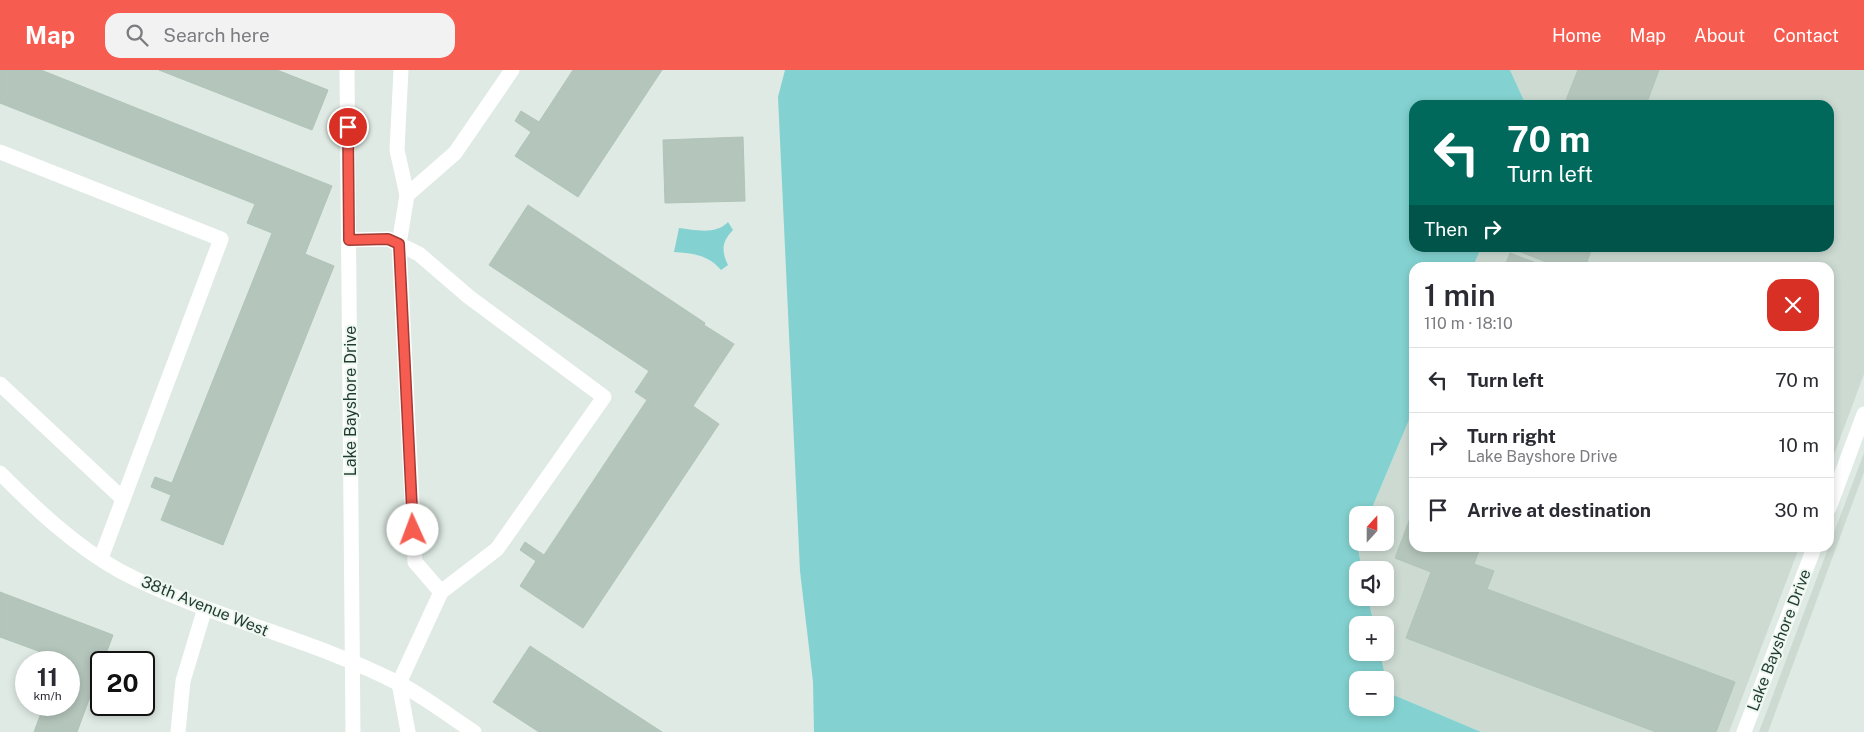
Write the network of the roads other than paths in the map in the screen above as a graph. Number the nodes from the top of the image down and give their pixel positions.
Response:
1 (347, 70) edge
2 (401, 70) edge
3 (512, 70) edge
4 (0, 152) edge
5 (407, 195) junction
6 (349, 240) junction
7 (399, 244) junction
8 (0, 384) edge
9 (1864, 414) edge
10 (0, 473) edge
11 (1834, 495) edge
12 (123, 499) junction
13 (1812, 552) edge
14 (100, 558) junction
15 (441, 592) junction
16 (205, 608) junction
17 (352, 663) junction
18 (398, 683) junction
19 (178, 732) edge
20 (353, 732) edge
21 (408, 732) edge
22 (474, 732) edge
23 (1744, 732) edge

1 - 6 street, Lake Bayshore Drive
2 - 5 street
3 - 5 street
4 - 12 street
5 - 7 street
6 - 7 street
6 - 17 street, Lake Bayshore Drive
7 - 15 street
7 - 15 street
8 - 12 street
9 - 11 street
10 - 14 street, 38th Avenue West
12 - 14 street
13 - 23 street, Lake Bayshore Drive
14 - 16 street, 38th Avenue West
15 - 18 street
16 - 17 street, 38th Avenue West
16 - 19 street
17 - 18 street, 38th Avenue West
17 - 20 street, Lake Bayshore Drive
18 - 21 street
18 - 22 street, 38th Avenue West

